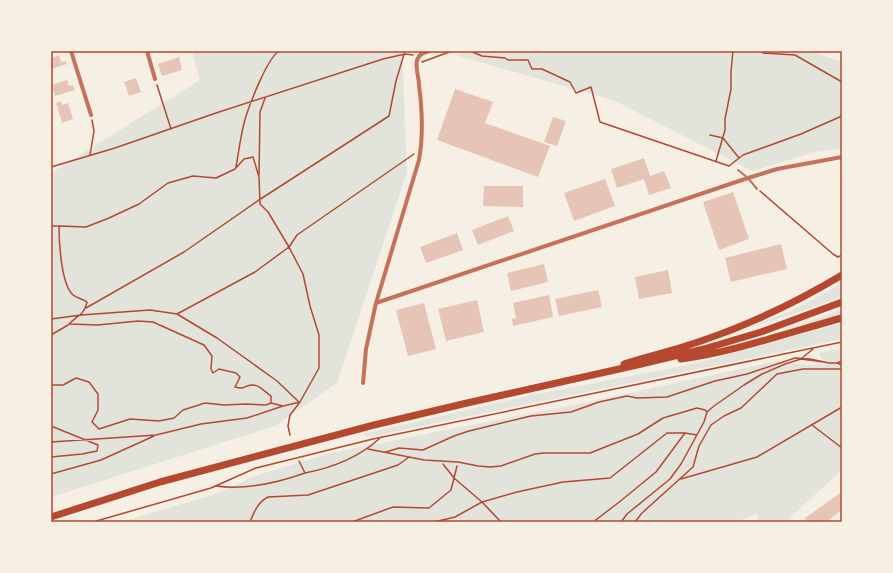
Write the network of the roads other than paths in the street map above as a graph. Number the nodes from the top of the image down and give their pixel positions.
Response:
1 (71, 51) edge
2 (147, 51) edge
3 (429, 51) edge
4 (155, 79) road end
5 (91, 115) road end
6 (842, 157) edge
7 (738, 170) dead end
8 (748, 178) junction
9 (757, 189) road end
10 (842, 275) edge
11 (842, 302) edge
12 (376, 303) junction
13 (842, 318) edge
14 (637, 365) junction
15 (578, 378) junction
16 (363, 383) dead end
17 (51, 517) edge

1 - 5 street
2 - 4 street
3 - 12 street
6 - 8 street
7 - 8 lane
8 - 9 lane
8 - 12 street
10 - 15 highway
11 - 14 highway
12 - 16 street
13 - 14 highway
14 - 15 highway
15 - 17 highway

